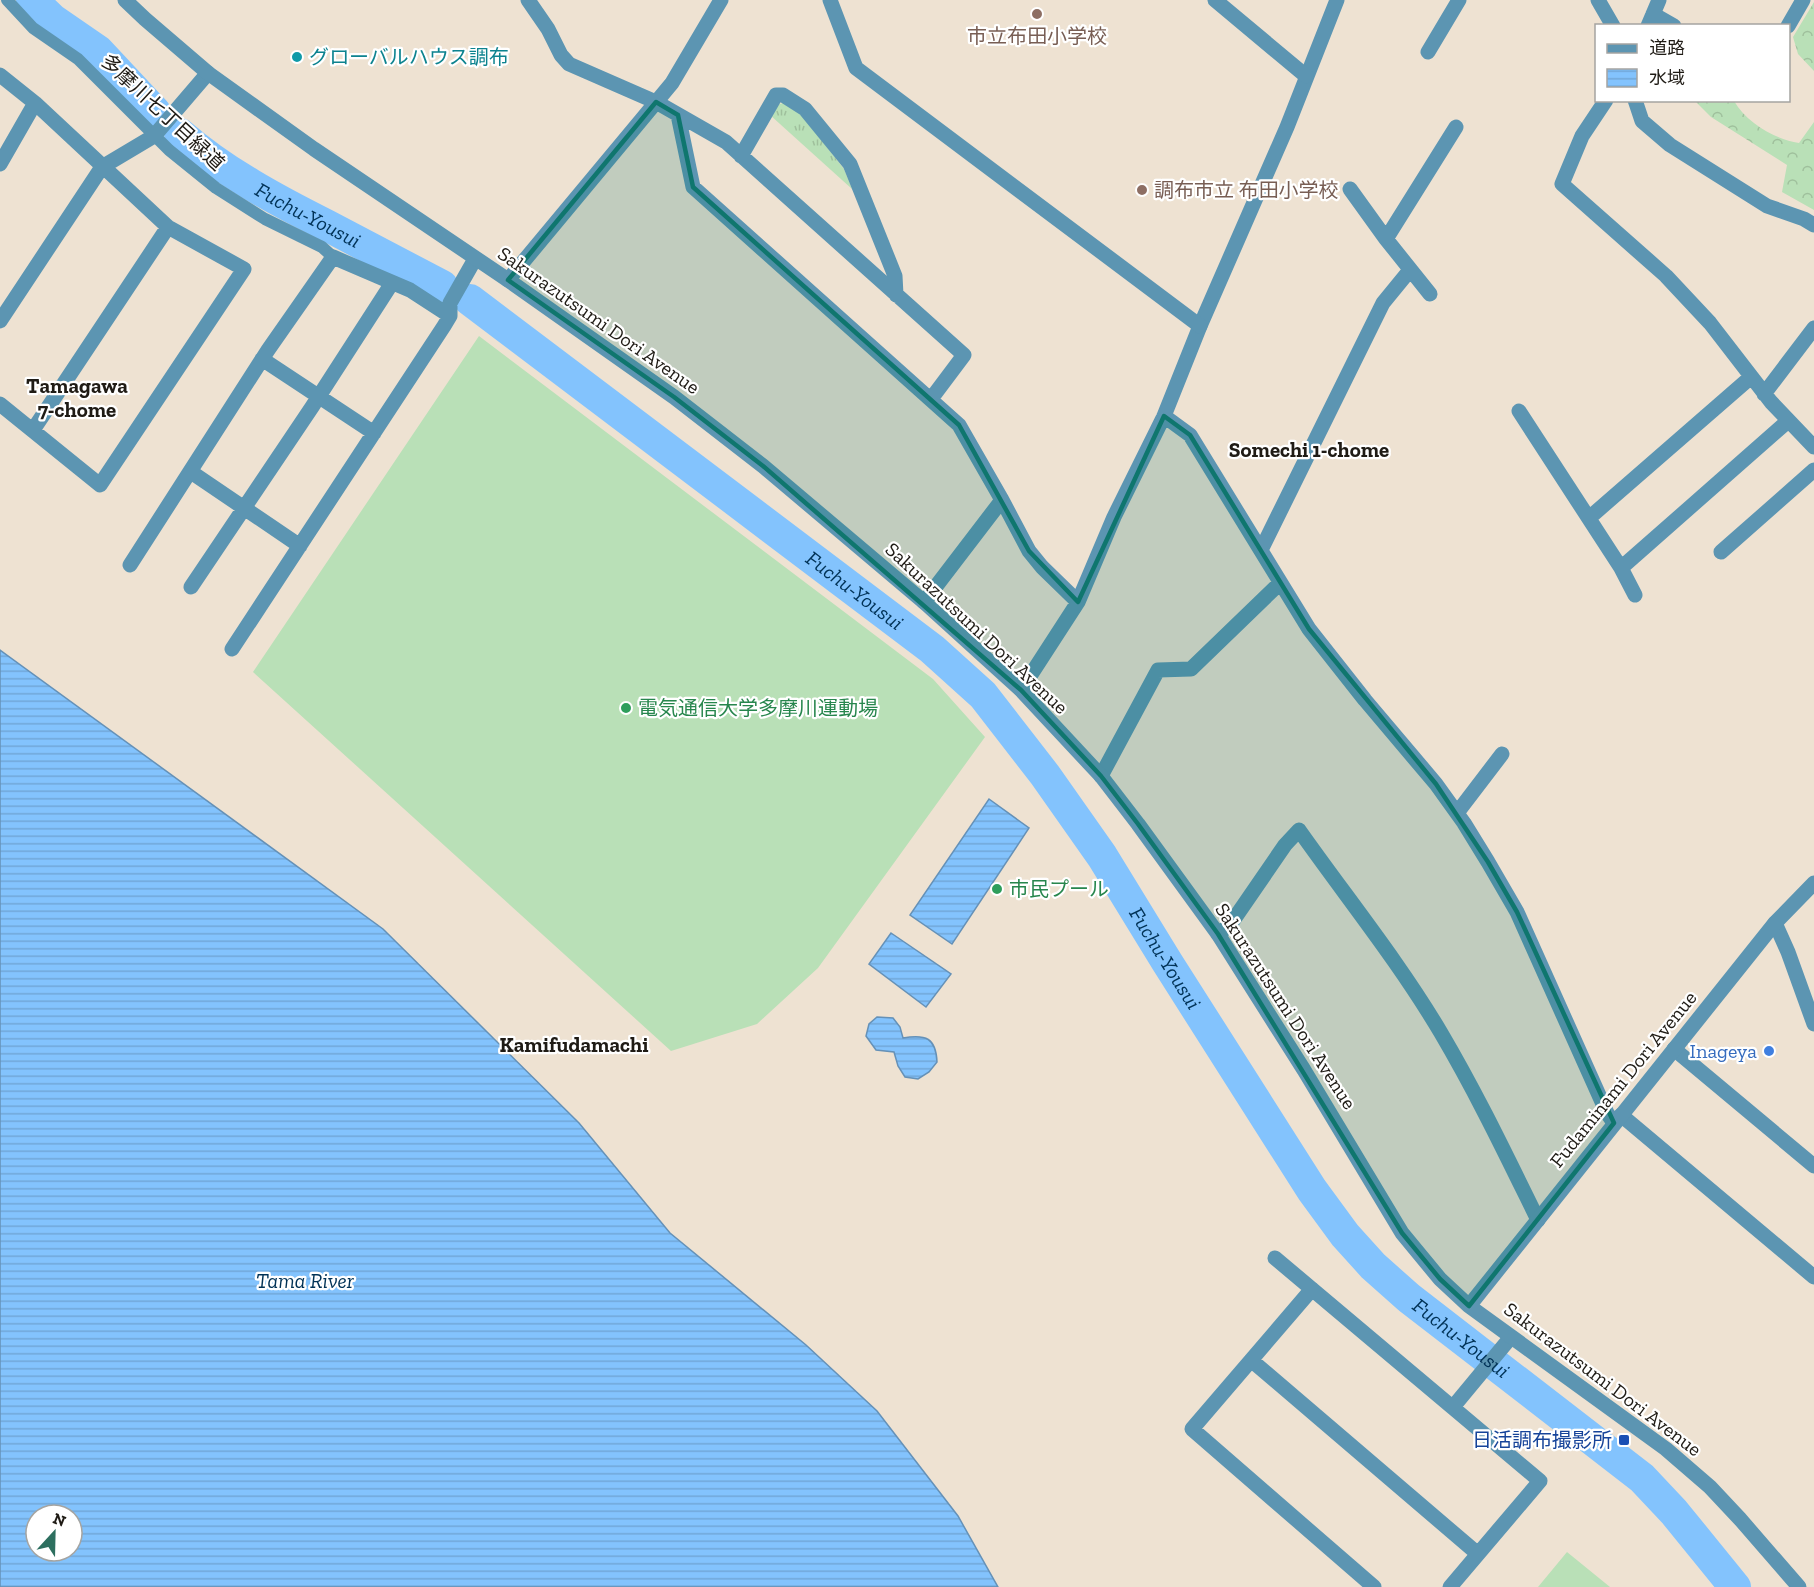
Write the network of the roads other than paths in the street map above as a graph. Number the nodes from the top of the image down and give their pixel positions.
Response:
1 (7, 0) edge
2 (528, 0) edge
3 (721, 0) edge
4 (830, 0) edge
5 (1215, 0) edge
6 (1336, 0) edge
7 (1459, 0) edge
8 (1599, 0) edge
9 (1803, 0) edge
10 (128, 1) edge
11 (1653, 13) edge
12 (1612, 24) edge
13 (1671, 24) edge
14 (1789, 24) edge
15 (1428, 51) dead end
16 (208, 73) junction
17 (0, 75) edge
18 (1306, 76) junction
19 (656, 102) junction
20 (1605, 102) edge
21 (1636, 102) edge
22 (35, 103) junction
23 (678, 115) junction
24 (1456, 127) dead end
25 (154, 136) junction
26 (741, 156) junction
27 (0, 164) edge
28 (102, 167) junction
29 (1350, 189) dead end
30 (1814, 225) edge
31 (168, 227) junction
32 (1386, 239) junction
33 (333, 257) junction
34 (475, 259) junction
35 (1410, 270) junction
36 (508, 280) junction
37 (392, 283) junction
38 (1430, 294) dead end
39 (896, 295) junction
40 (450, 316) junction
41 (0, 321) edge
42 (1200, 326) junction
43 (1814, 328) edge
44 (262, 359) junction
45 (1751, 377) junction
46 (1764, 394) junction
47 (318, 397) junction
48 (931, 399) junction
49 (0, 405) edge
50 (1519, 411) dead end
51 (1164, 416) junction
52 (1788, 421) junction
53 (33, 430) junction
54 (374, 433) junction
55 (1814, 447) edge
56 (1814, 470) edge
57 (190, 472) junction
58 (1002, 500) junction
59 (243, 508) junction
60 (1589, 519) junction
61 (300, 546) junction
62 (1261, 550) junction
63 (1721, 552) dead end
64 (130, 565) dead end
65 (1621, 568) junction
66 (1280, 583) junction
67 (191, 587) dead end
68 (1635, 595) dead end
69 (924, 602) junction
70 (1078, 602) junction
71 (232, 649) dead end
72 (1021, 690) junction
73 (1502, 754) dead end
74 (1101, 776) junction
75 (1458, 813) junction
76 (1814, 883) edge
77 (1775, 923) junction
78 (1218, 934) junction
79 (1814, 1024) edge
80 (1674, 1049) junction
81 (1618, 1119) junction
82 (1814, 1166) edge
83 (1538, 1220) junction
84 (1275, 1258) dead end
85 (1814, 1277) edge
86 (1312, 1289) junction
87 (1469, 1306) junction
88 (1506, 1343) junction
89 (1251, 1360) junction
90 (1453, 1407) junction
91 (1478, 1554) junction
92 (1374, 1587) edge
93 (1450, 1587) edge
94 (1799, 1587) edge

1 - 25 street, 多摩川七丁目緑道
2 - 19 street
3 - 19 street
4 - 42 street
5 - 18 street
6 - 18 street
7 - 15 street
8 - 12 street
9 - 14 street
10 - 16 street, Sakurazutsumi Dori Avenue
11 - 13 street
16 - 25 street
16 - 34 street, Sakurazutsumi Dori Avenue
17 - 22 street
18 - 42 street
19 - 23 street
19 - 36 street
20 - 45 street
21 - 30 street
22 - 27 street
22 - 28 street
23 - 26 street
23 - 48 street
24 - 32 street
25 - 28 street
25 - 33 street, 多摩川七丁目緑道
26 - 39 street
26 - 39 street
28 - 31 street
28 - 41 street
29 - 32 street
31 - 53 street
31 - 53 street
32 - 35 street
33 - 37 street
33 - 44 street
34 - 36 street, Sakurazutsumi Dori Avenue
34 - 40 street
35 - 38 street
35 - 62 street
36 - 69 street, Sakurazutsumi Dori Avenue
37 - 40 street
37 - 47 street
39 - 48 street
40 - 54 street
42 - 51 street
43 - 46 street
44 - 47 street
44 - 57 street
45 - 46 street
45 - 60 street
46 - 52 street
47 - 54 street
47 - 59 street
48 - 58 street
49 - 53 street
50 - 60 street
51 - 62 street
51 - 70 street
52 - 55 street
52 - 65 street
54 - 61 street
56 - 63 street
57 - 59 street
57 - 64 street
58 - 69 street
58 - 70 street
59 - 61 street
59 - 67 street
60 - 65 street
61 - 71 street
62 - 66 street
65 - 68 street
66 - 74 street
66 - 75 street
69 - 72 street, Sakurazutsumi Dori Avenue
70 - 72 street
72 - 74 street, Sakurazutsumi Dori Avenue
73 - 75 street
74 - 78 street, Sakurazutsumi Dori Avenue
75 - 81 street
76 - 77 street, Fudaminami Dori Avenue
77 - 79 street
77 - 80 street, Fudaminami Dori Avenue
78 - 83 street
78 - 87 street, Sakurazutsumi Dori Avenue
80 - 81 street, Fudaminami Dori Avenue
80 - 82 street
81 - 83 street, Fudaminami Dori Avenue
81 - 85 street
83 - 87 street, Fudaminami Dori Avenue
84 - 86 street
86 - 89 street
86 - 90 street
87 - 88 street, Sakurazutsumi Dori Avenue
88 - 90 street
88 - 94 street, Sakurazutsumi Dori Avenue
89 - 91 street
89 - 92 street
90 - 91 street
91 - 93 street

